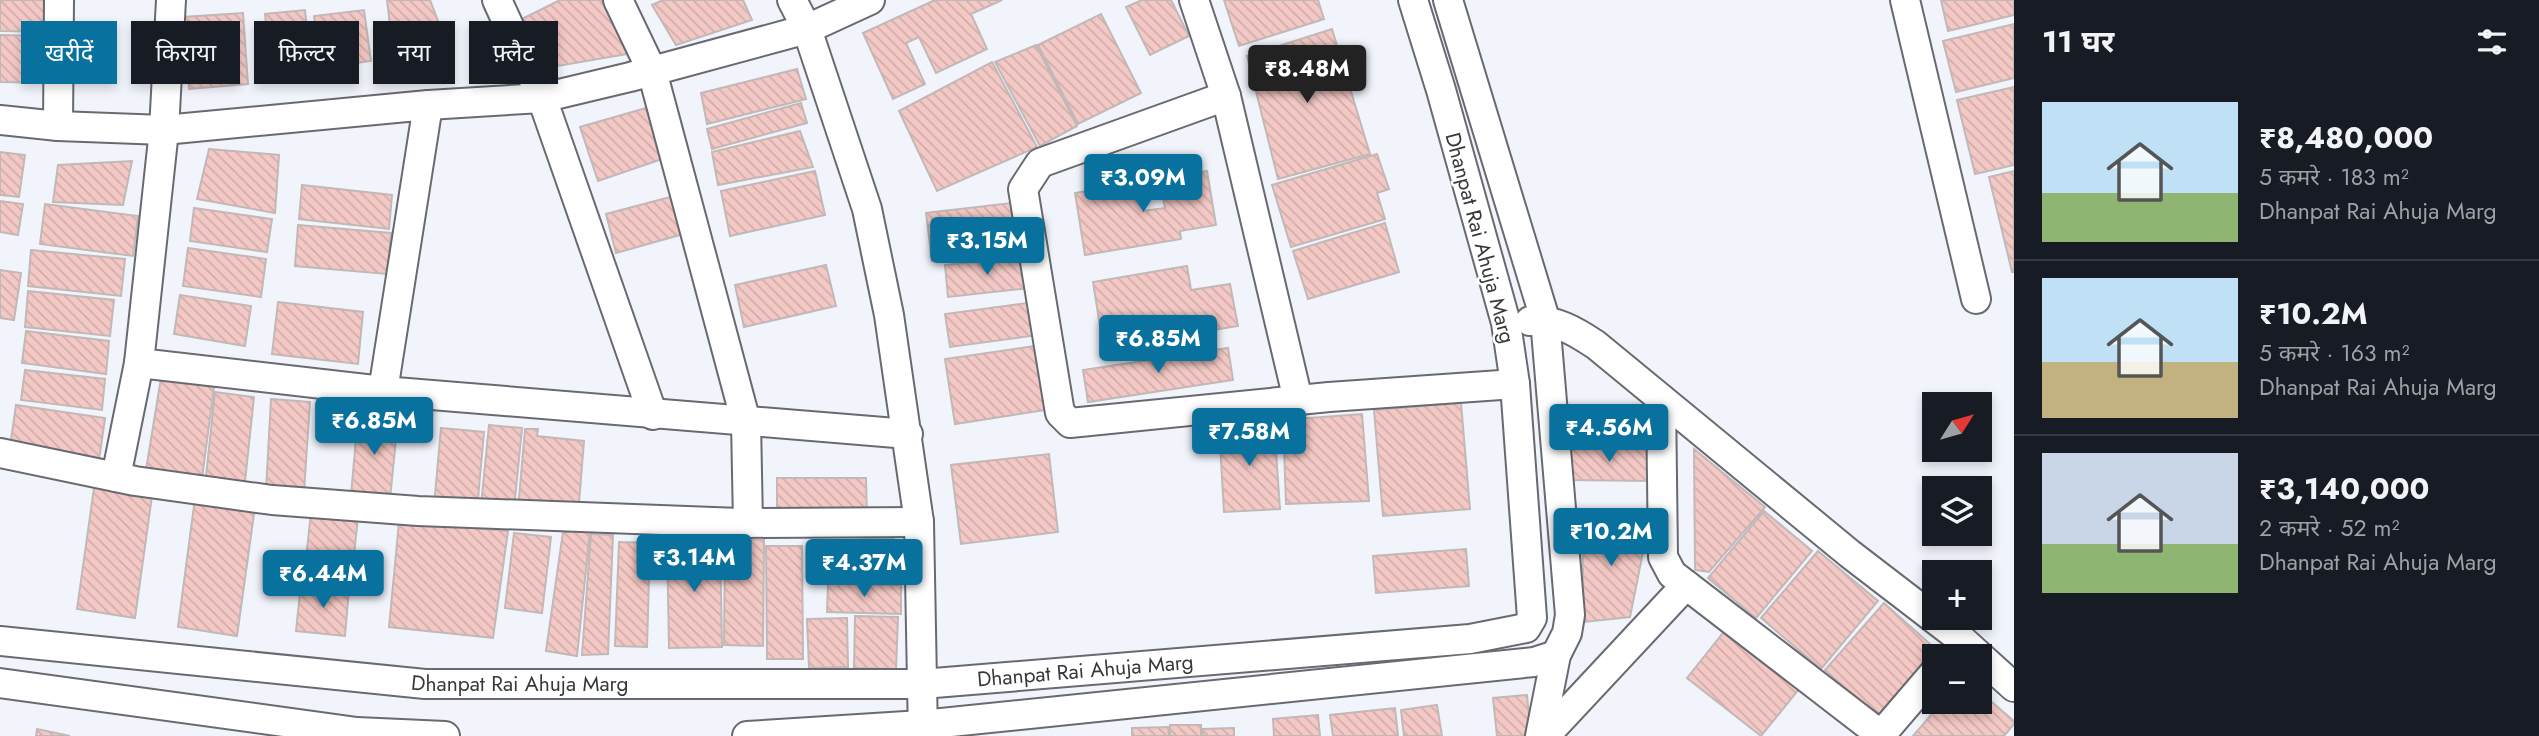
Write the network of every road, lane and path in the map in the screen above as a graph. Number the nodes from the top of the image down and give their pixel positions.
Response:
1 (59, 0) edge
2 (171, 0) edge
3 (497, 0) edge
4 (618, 0) edge
5 (792, 0) edge
6 (870, 0) edge
7 (1194, 0) edge
8 (1413, 0) edge
9 (1448, 0) edge
10 (1905, 0) edge
11 (807, 29) junction
12 (652, 71) junction
13 (1226, 96) junction
14 (541, 98) junction
15 (428, 104) junction
16 (0, 120) edge
17 (58, 126) junction
18 (164, 130) junction
19 (1976, 299) dead end
20 (1545, 320) junction
21 (1506, 323) junction
22 (139, 363) junction
23 (1515, 384) junction
24 (383, 391) junction
25 (1661, 399) junction
26 (1298, 400) junction
27 (653, 415) junction
28 (746, 422) junction
29 (908, 434) junction
30 (0, 453) edge
31 (116, 477) junction
32 (919, 522) junction
33 (748, 523) junction
34 (1686, 584) junction
35 (1526, 628) junction
36 (0, 641) edge
37 (1951, 644) edge
38 (1556, 655) junction
39 (1992, 672) edge
40 (0, 683) edge
41 (922, 684) junction
42 (1922, 687) edge
43 (2014, 687) edge
44 (923, 730) edge
45 (357, 734) edge
46 (445, 736) edge
47 (747, 736) edge
48 (1542, 736) edge
49 (1881, 736) edge

1 - 17 street
2 - 18 street
3 - 14 street
4 - 12 street
5 - 11 street
6 - 11 street
7 - 13 street
8 - 21 street, Dhanpat Rai Ahuja Marg
9 - 20 street, Dhanpat Rai Ahuja Marg
10 - 19 street
11 - 12 street
11 - 29 street
12 - 14 street
12 - 28 street
13 - 26 street
13 - 26 street
14 - 15 street
14 - 27 street
15 - 18 street
15 - 24 street
16 - 17 street
17 - 18 street
18 - 22 street
20 - 21 street
20 - 25 street
20 - 38 street, Dhanpat Rai Ahuja Marg
21 - 23 street, Dhanpat Rai Ahuja Marg
22 - 24 street
22 - 31 street
23 - 26 street
23 - 35 street, Dhanpat Rai Ahuja Marg
24 - 27 street
25 - 34 street
25 - 37 street
27 - 28 street
28 - 29 street
28 - 33 street
29 - 32 street
30 - 31 street
31 - 33 street
32 - 33 street
32 - 41 street
34 - 48 street
34 - 49 street
35 - 38 street
35 - 41 street, Dhanpat Rai Ahuja Marg
36 - 41 street, Dhanpat Rai Ahuja Marg
38 - 44 street, Dhanpat Rai Ahuja Marg
38 - 48 street
39 - 43 street
40 - 45 street
41 - 44 street
42 - 49 street
44 - 47 street, Dhanpat Rai Ahuja Marg
45 - 46 street

